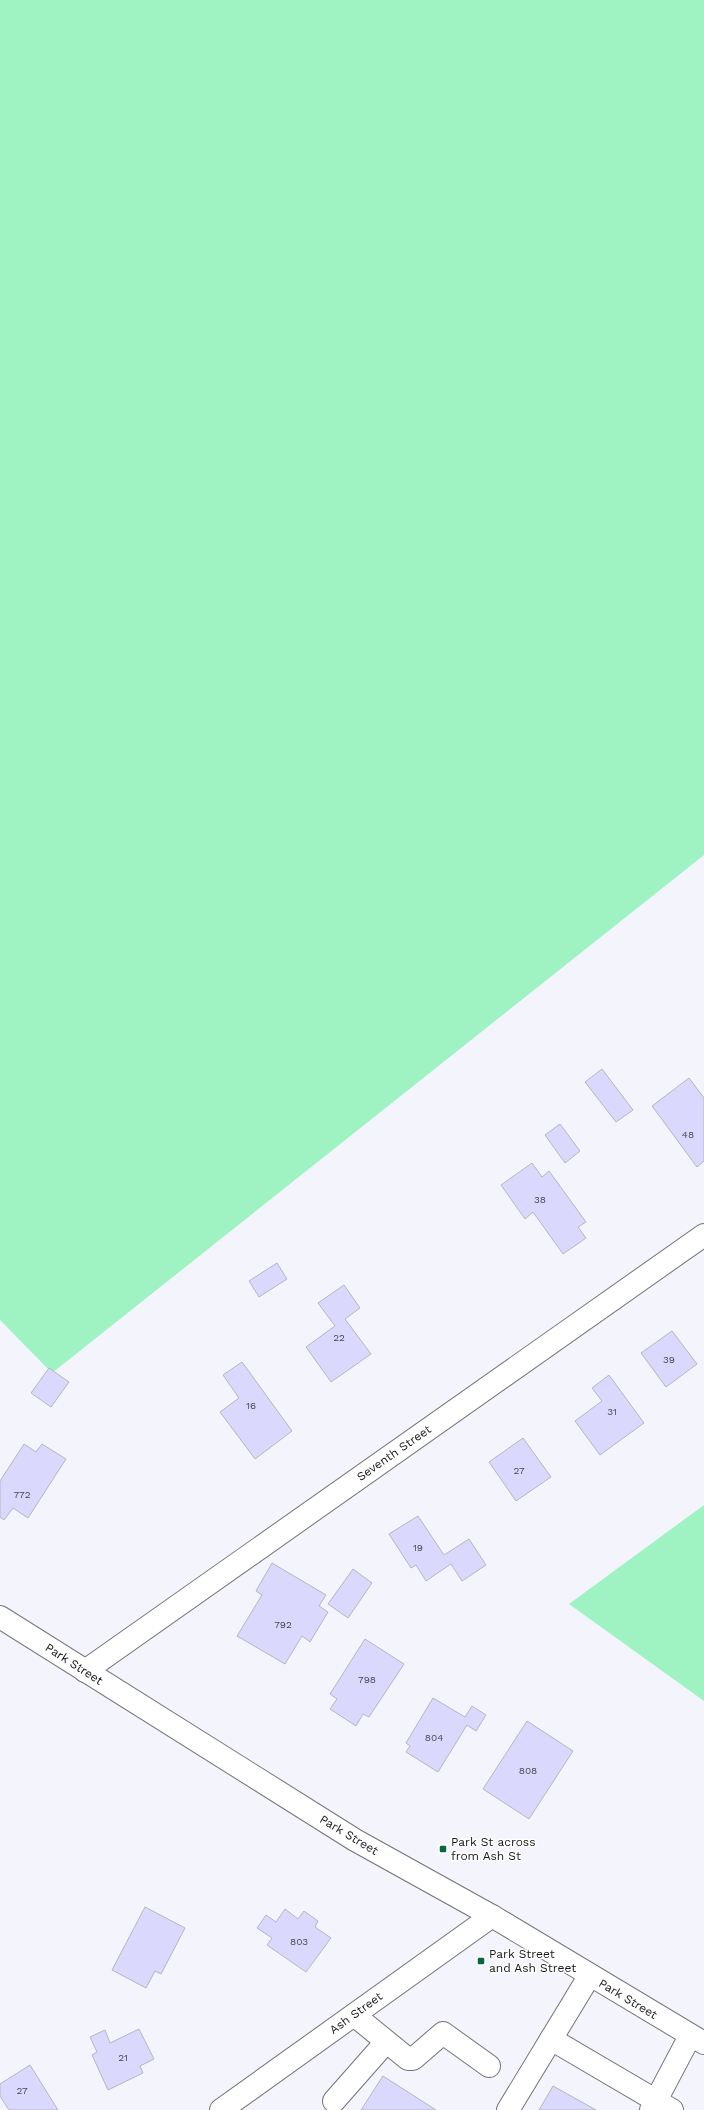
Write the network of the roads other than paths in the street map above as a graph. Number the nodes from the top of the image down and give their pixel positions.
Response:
1 (704, 1235) edge
2 (0, 1616) edge
3 (85, 1671) junction
4 (492, 1916) junction
5 (590, 1975) junction
6 (354, 2015) junction
7 (551, 2039) junction
8 (697, 2039) edge
9 (386, 2042) junction
10 (489, 2066) dead end
11 (334, 2101) dead end
12 (660, 2107) edge
13 (221, 2110) edge
14 (508, 2110) edge

1 - 3 street, Seventh Street
2 - 3 street, Park Street
3 - 4 street, Park Street
4 - 5 street, Park Street
4 - 6 street, Ash Street
5 - 7 street
5 - 8 street, Park Street
6 - 9 street
6 - 13 street, Ash Street
7 - 12 street
7 - 14 street
8 - 12 street
9 - 10 street
9 - 11 street

